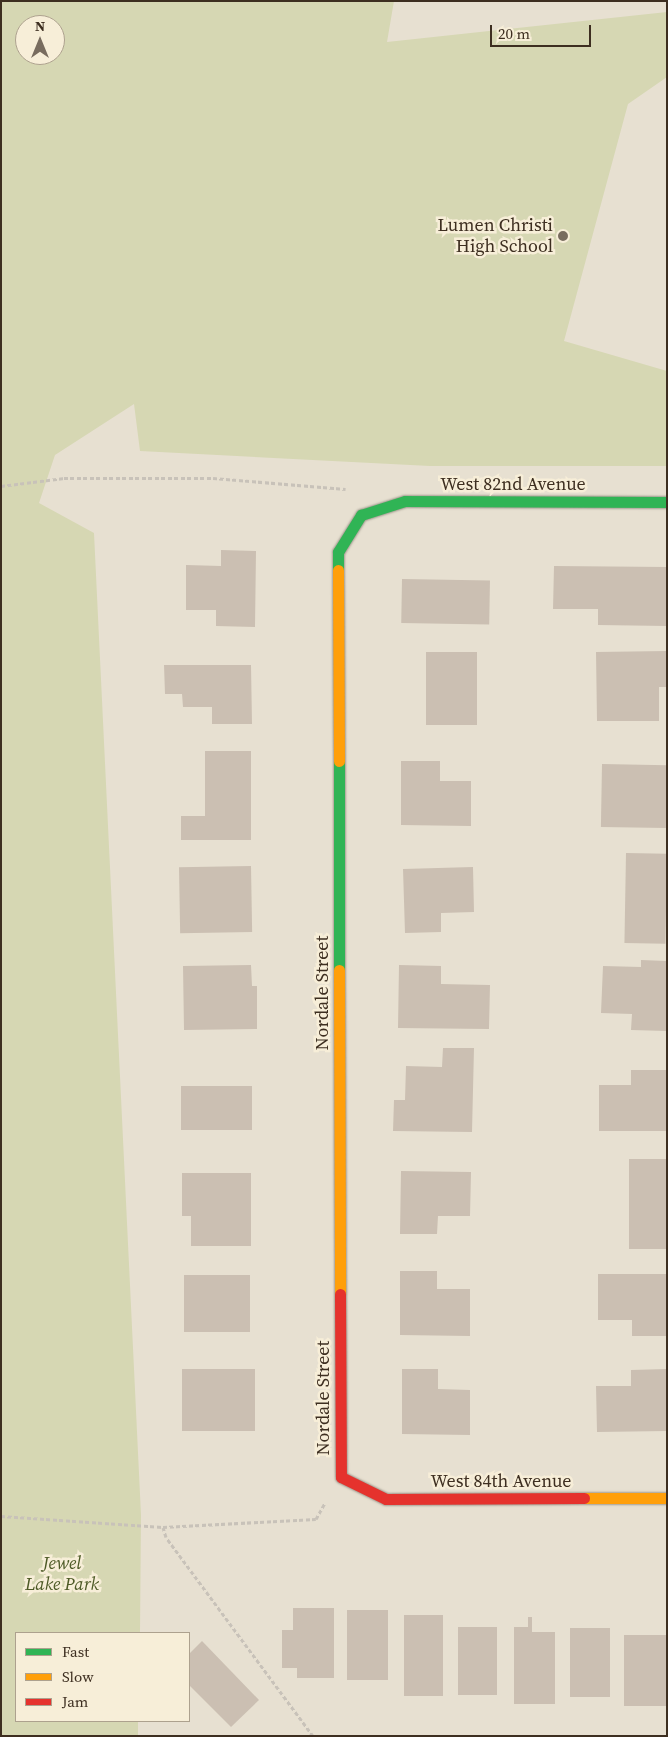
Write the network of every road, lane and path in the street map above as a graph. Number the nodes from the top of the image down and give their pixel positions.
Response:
1 (1, 486) edge
2 (667, 502) edge
3 (361, 515) junction
4 (341, 1478) junction
5 (667, 1498) edge
6 (1, 1516) edge
7 (163, 1527) junction
8 (313, 1736) edge

1 - 3 path
2 - 3 street, West 82nd Avenue
3 - 4 street, Nordale Street
4 - 5 street, West 84th Avenue
4 - 7 path
6 - 7 path
7 - 8 path

